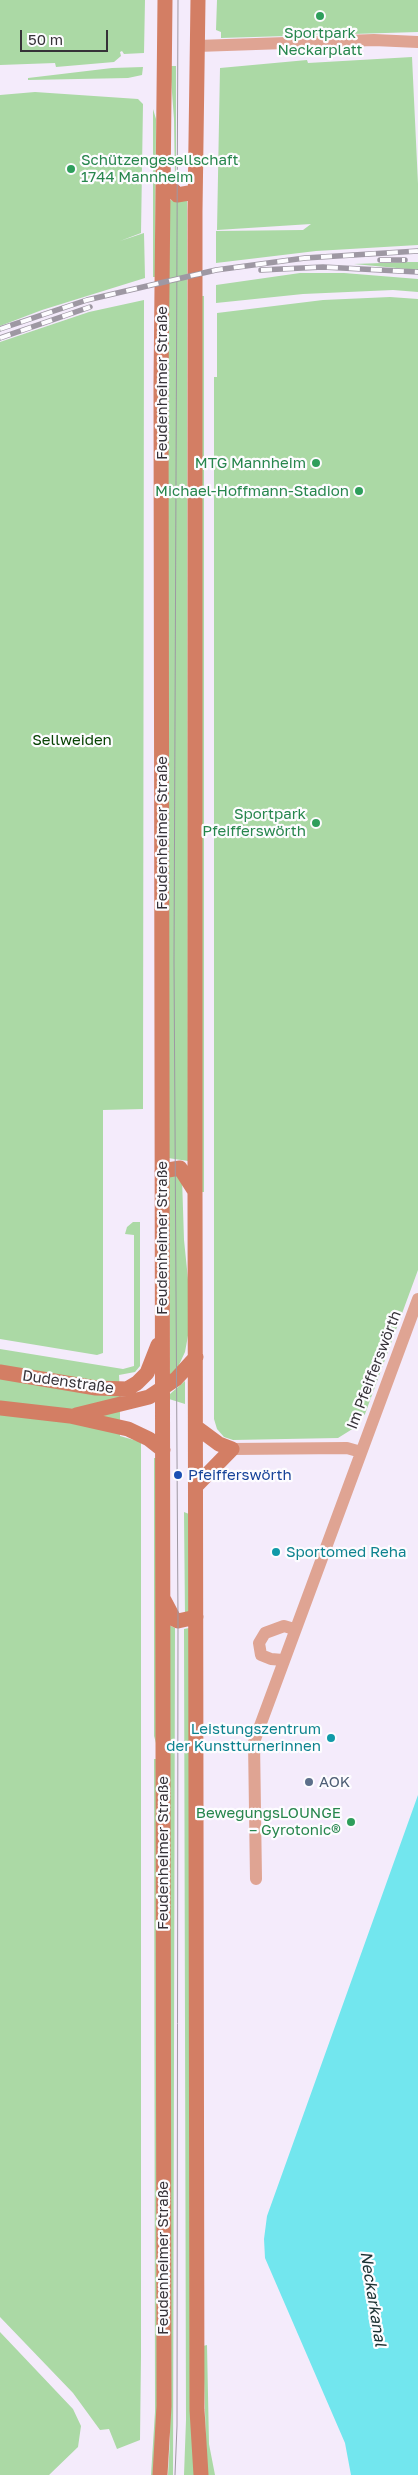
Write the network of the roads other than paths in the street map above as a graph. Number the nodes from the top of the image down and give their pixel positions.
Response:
1 (165, 0) edge
2 (198, 0) edge
3 (418, 42) edge
4 (197, 46) junction
5 (162, 176) junction
6 (195, 192) junction
7 (162, 1171) junction
8 (195, 1192) junction
9 (418, 1299) edge
10 (162, 1332) junction
11 (196, 1357) junction
12 (0, 1372) edge
13 (162, 1390) junction
14 (0, 1408) edge
15 (70, 1416) junction
16 (196, 1427) junction
17 (232, 1449) junction
18 (163, 1450) junction
19 (361, 1452) junction
20 (196, 1486) junction
21 (163, 1596) junction
22 (196, 1617) junction
23 (294, 1629) junction
24 (283, 1660) junction
25 (256, 1879) dead end
26 (160, 2475) edge
27 (201, 2475) edge

1 - 5 main road, Feudenheimer Straße
2 - 4 main road
3 - 4 street
4 - 6 main road
5 - 6 main road
5 - 7 main road, Feudenheimer Straße
6 - 8 main road
7 - 8 main road
7 - 10 main road, Feudenheimer Straße
8 - 11 main road
9 - 19 street, Im Pfeifferswörth
10 - 12 main road, Dudenstraße
10 - 13 main road, Feudenheimer Straße
11 - 13 main road, Dudenstraße
11 - 16 main road
13 - 15 main road, Dudenstraße
13 - 18 main road, Feudenheimer Straße
14 - 15 main road, Dudenstraße
15 - 18 main road, Dudenstraße
16 - 17 main road
16 - 20 main road
17 - 19 street, Im Pfeifferswörth
17 - 20 main road
18 - 21 main road, Feudenheimer Straße
19 - 23 street, Im Pfeifferswörth
20 - 22 main road
21 - 22 main road
21 - 26 main road, Feudenheimer Straße
22 - 27 main road
23 - 24 street, Im Pfeifferswörth
23 - 24 street
24 - 25 street, Im Pfeifferswörth

